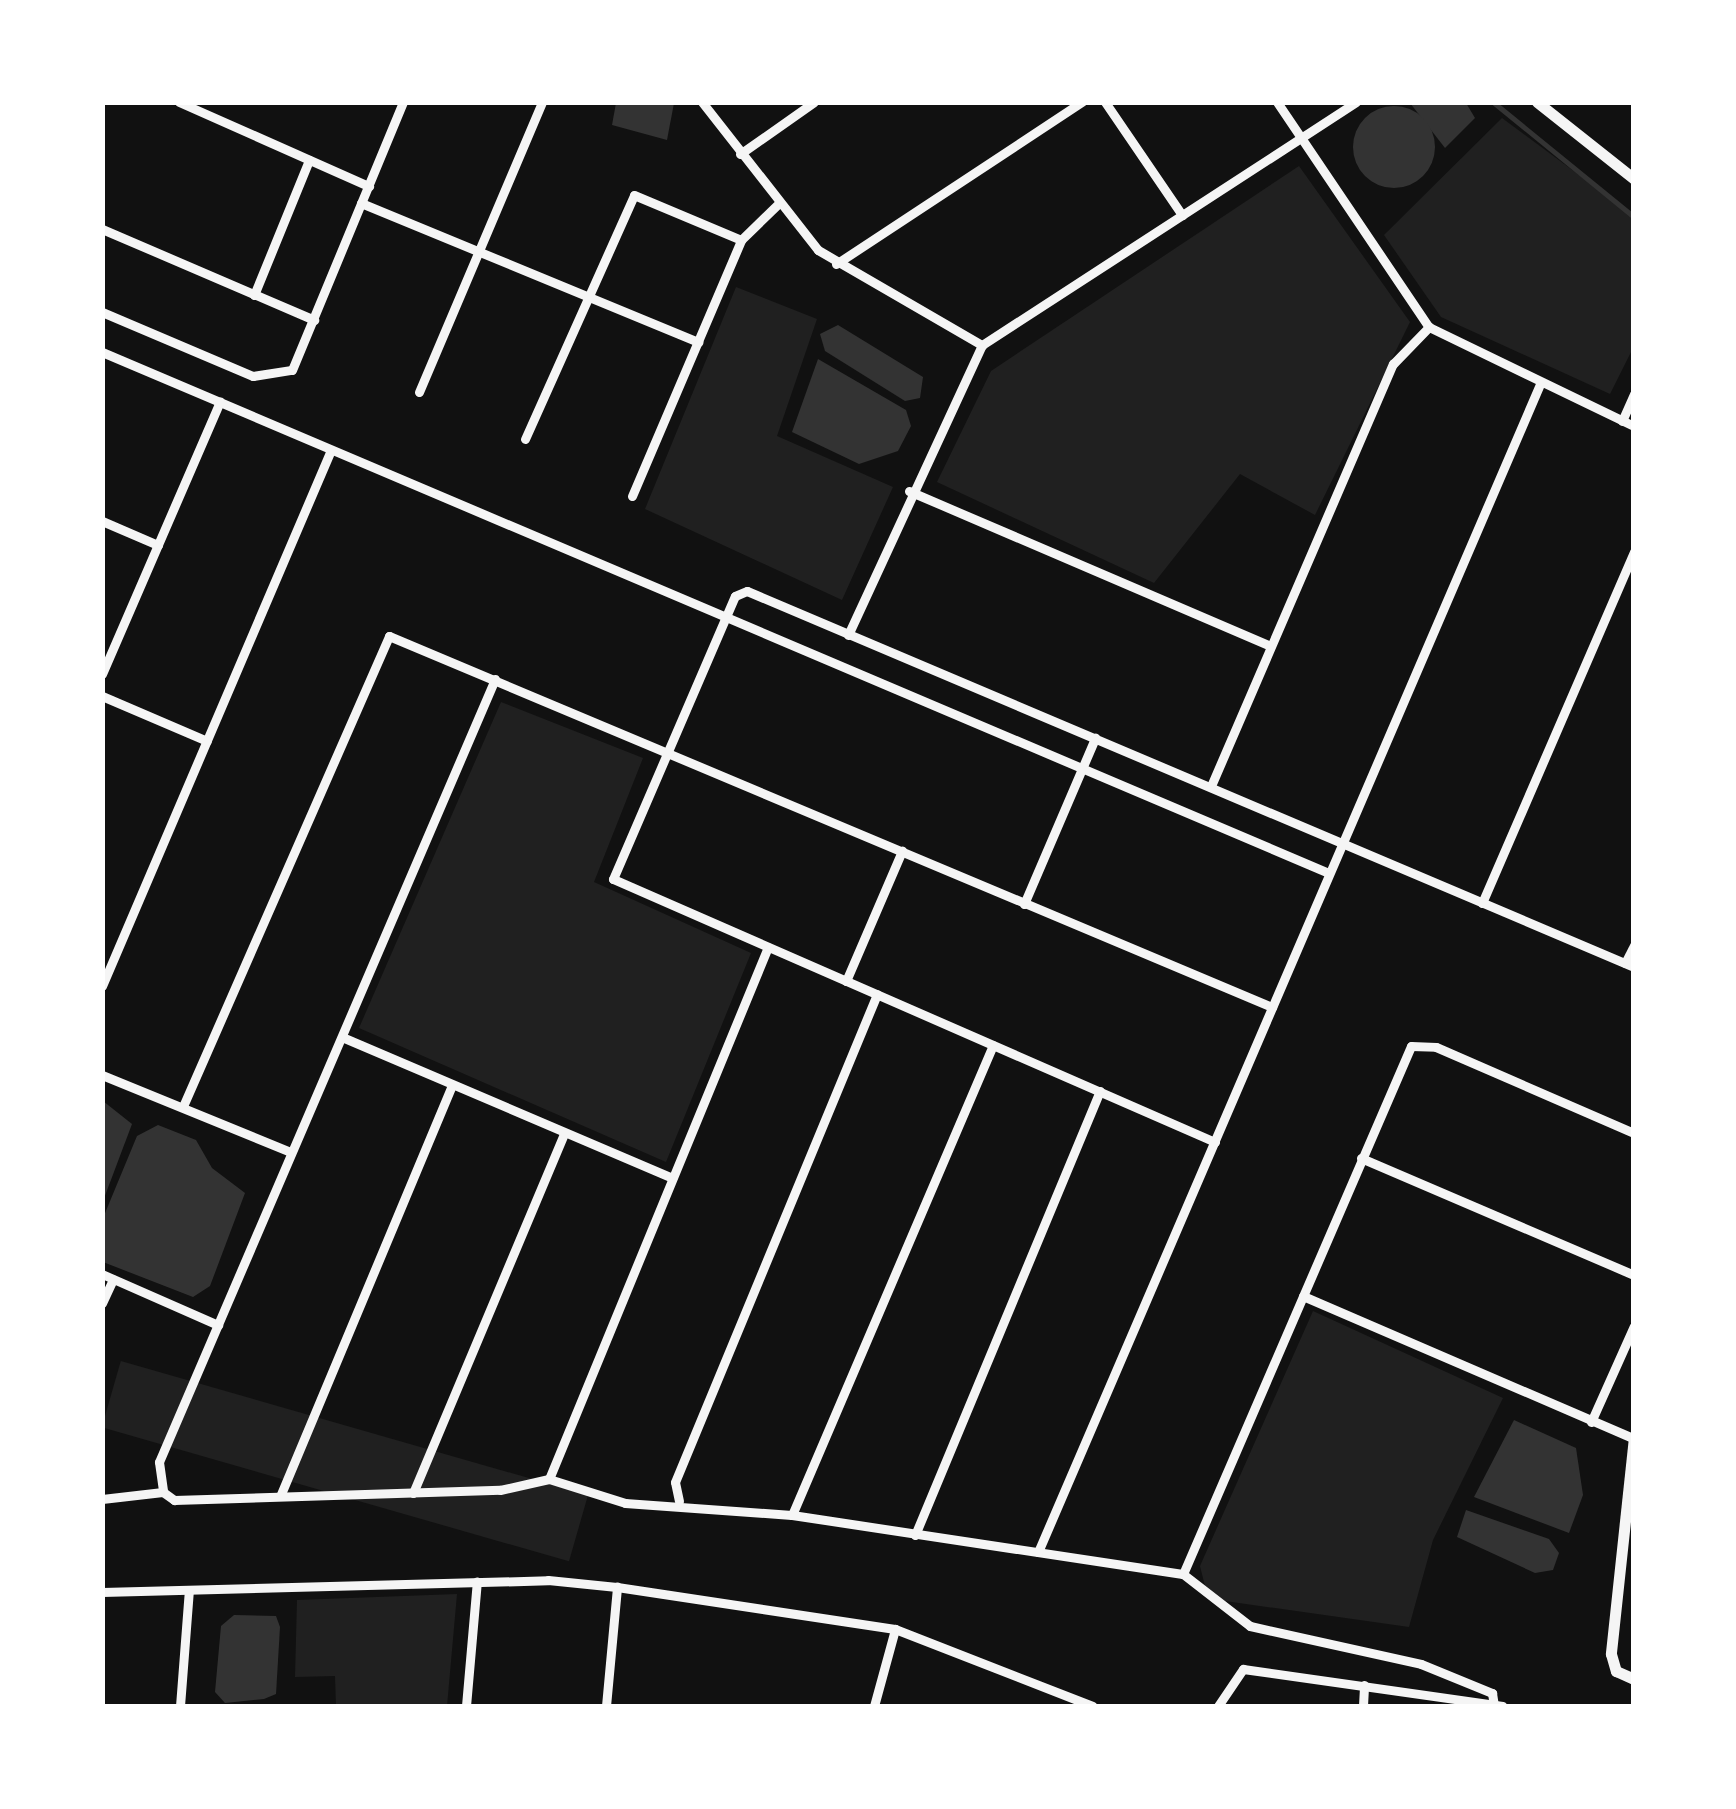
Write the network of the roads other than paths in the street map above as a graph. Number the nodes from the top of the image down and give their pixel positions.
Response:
1 (179, 102) edge
2 (403, 102) edge
3 (542, 102) edge
4 (702, 102) edge
5 (814, 102) edge
6 (1082, 102) edge
7 (1106, 102) edge
8 (1277, 102) edge
9 (1356, 102) edge
10 (1538, 102) edge
11 (1302, 140) junction
12 (740, 154) junction
13 (310, 160) junction
14 (1634, 179) edge
15 (369, 186) junction
16 (361, 204) junction
17 (778, 204) junction
18 (1182, 215) junction
19 (102, 228) edge
20 (741, 240) junction
21 (478, 254) junction
22 (836, 264) junction
23 (254, 295) junction
24 (588, 298) junction
25 (102, 312) edge
26 (314, 320) junction
27 (1429, 327) junction
28 (698, 342) junction
29 (982, 345) junction
30 (102, 352) edge
31 (1540, 384) junction
32 (419, 392) dead end
33 (1634, 394) edge
34 (220, 401) junction
35 (1622, 421) junction
36 (1634, 426) edge
37 (525, 440) dead end
38 (331, 450) junction
39 (909, 491) junction
40 (632, 496) dead end
41 (102, 520) edge
42 (158, 545) junction
43 (1634, 551) edge
44 (721, 618) junction
45 (848, 634) junction
46 (1270, 646) junction
47 (102, 674) edge
48 (495, 679) junction
49 (102, 696) edge
50 (1095, 738) junction
51 (207, 741) junction
52 (667, 750) junction
53 (1083, 770) junction
54 (1210, 786) junction
55 (1341, 842) junction
56 (902, 852) junction
57 (1329, 873) junction
58 (1482, 903) junction
59 (1024, 904) junction
60 (1634, 945) edge
61 (768, 947) junction
62 (1630, 965) edge
63 (846, 981) junction
64 (102, 986) edge
65 (877, 994) junction
66 (1272, 1007) junction
67 (342, 1037) junction
68 (993, 1045) junction
69 (102, 1074) edge
70 (452, 1085) junction
71 (1100, 1091) junction
72 (184, 1104) junction
73 (1634, 1133) edge
74 (563, 1136) junction
75 (1215, 1142) junction
76 (290, 1152) junction
77 (1361, 1158) junction
78 (672, 1178) junction
79 (1634, 1276) edge
80 (108, 1277) edge
81 (1302, 1296) junction
82 (102, 1303) edge
83 (218, 1326) junction
84 (1634, 1326) edge
85 (1591, 1422) junction
86 (1633, 1437) edge
87 (549, 1478) junction
88 (163, 1492) junction
89 (413, 1493) junction
90 (281, 1494) junction
91 (102, 1499) edge
92 (679, 1501) junction
93 (792, 1515) junction
94 (915, 1534) junction
95 (1038, 1552) junction
96 (1183, 1574) junction
97 (477, 1582) junction
98 (617, 1586) junction
99 (189, 1590) junction
100 (102, 1592) edge
101 (895, 1629) junction
102 (1634, 1680) edge
103 (1364, 1685) junction
104 (1494, 1705) edge
105 (180, 1706) edge
106 (466, 1706) edge
107 (606, 1706) edge
108 (874, 1706) edge
109 (1093, 1706) edge
110 (1218, 1706) edge
111 (1362, 1706) edge
112 (1502, 1706) edge

1 - 13 street
2 - 15 street
3 - 21 street
4 - 12 street
5 - 12 street
6 - 22 street
7 - 18 street
8 - 11 street
9 - 11 street
10 - 14 street
11 - 18 street
11 - 27 street
12 - 17 street
13 - 15 street
13 - 23 street
15 - 16 street
16 - 21 street
16 - 26 street
17 - 20 street
17 - 22 street
18 - 29 street
19 - 23 street
20 - 24 street
20 - 28 street
21 - 24 street
21 - 32 street
22 - 29 street
23 - 26 street
24 - 28 street
24 - 37 street
25 - 26 street
27 - 31 street
27 - 46 street
28 - 40 street
29 - 39 street
30 - 34 street
31 - 35 street
31 - 55 street
33 - 35 street
34 - 38 street
34 - 42 street
35 - 36 street
38 - 44 street
38 - 51 street
39 - 45 street
39 - 46 street
41 - 42 street
42 - 47 street
43 - 58 street
44 - 45 street
44 - 52 street
44 - 53 street
45 - 50 street
46 - 54 street
48 - 52 street
48 - 67 street
48 - 72 street
49 - 51 street
50 - 53 street
50 - 54 street
51 - 64 street
52 - 56 street
52 - 61 street
53 - 57 street
53 - 59 street
54 - 55 street
55 - 57 street
55 - 58 street
56 - 59 street
56 - 63 street
57 - 66 street
58 - 62 street
59 - 66 street
60 - 62 street
61 - 63 street
61 - 78 street
63 - 65 street
65 - 68 street
65 - 92 street
66 - 75 street
67 - 70 street
67 - 76 street
68 - 71 street
68 - 93 street
69 - 72 street
70 - 74 street
70 - 90 street
71 - 75 street
71 - 94 street
72 - 76 street
73 - 77 street
74 - 78 street
74 - 89 street
75 - 95 street
76 - 83 street
77 - 79 street
77 - 81 street
78 - 87 street
80 - 82 street
80 - 83 street
81 - 85 street
81 - 96 street
83 - 88 street
84 - 85 street
85 - 86 street
86 - 102 street
87 - 89 street
87 - 92 street
88 - 90 street
88 - 91 street
89 - 90 street
92 - 93 street
93 - 94 street
94 - 95 street
95 - 96 street
96 - 104 street
97 - 98 street
97 - 99 street
97 - 106 street
98 - 101 street
98 - 107 street
99 - 100 street
99 - 105 street
101 - 108 street
101 - 109 street
103 - 104 street
103 - 110 street
103 - 111 street
104 - 112 street

